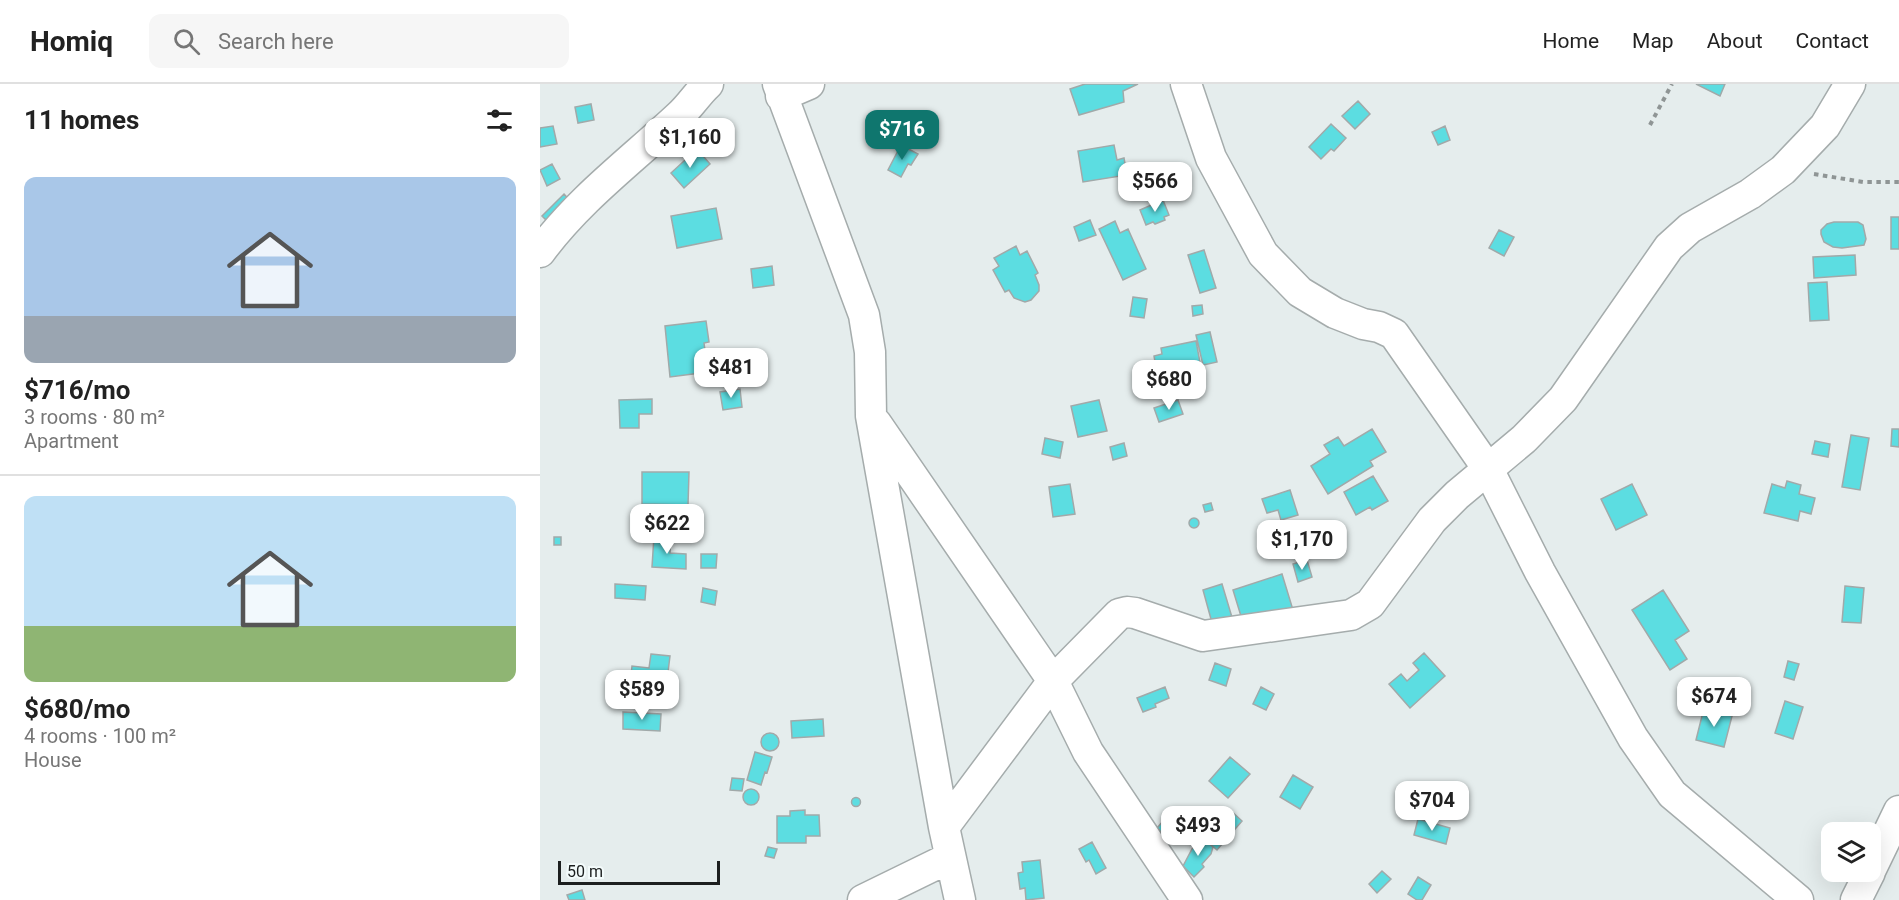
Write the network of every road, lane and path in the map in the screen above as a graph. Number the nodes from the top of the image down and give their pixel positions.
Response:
1 (708, 84) edge
2 (809, 84) edge
3 (1186, 84) edge
4 (1672, 84) edge
5 (1850, 84) edge
6 (780, 90) edge
7 (1650, 125) dead end
8 (1783, 170) junction
9 (1899, 182) edge
10 (540, 252) edge
11 (871, 416) junction
12 (1488, 469) junction
13 (1053, 681) junction
14 (1899, 812) edge
15 (944, 827) junction
16 (1881, 849) edge
17 (949, 858) junction
18 (1865, 882) edge
19 (863, 900) edge
20 (960, 900) edge
21 (1187, 900) edge
22 (1798, 900) edge
23 (1856, 900) edge

1 - 10 street
2 - 6 street
3 - 12 street
4 - 7 path
5 - 8 street
6 - 11 street
8 - 9 path
8 - 12 street
11 - 13 street
11 - 15 street
12 - 13 street
12 - 22 street
13 - 15 street
13 - 21 street
14 - 16 street
15 - 17 street
17 - 19 street
17 - 20 street
18 - 23 street

